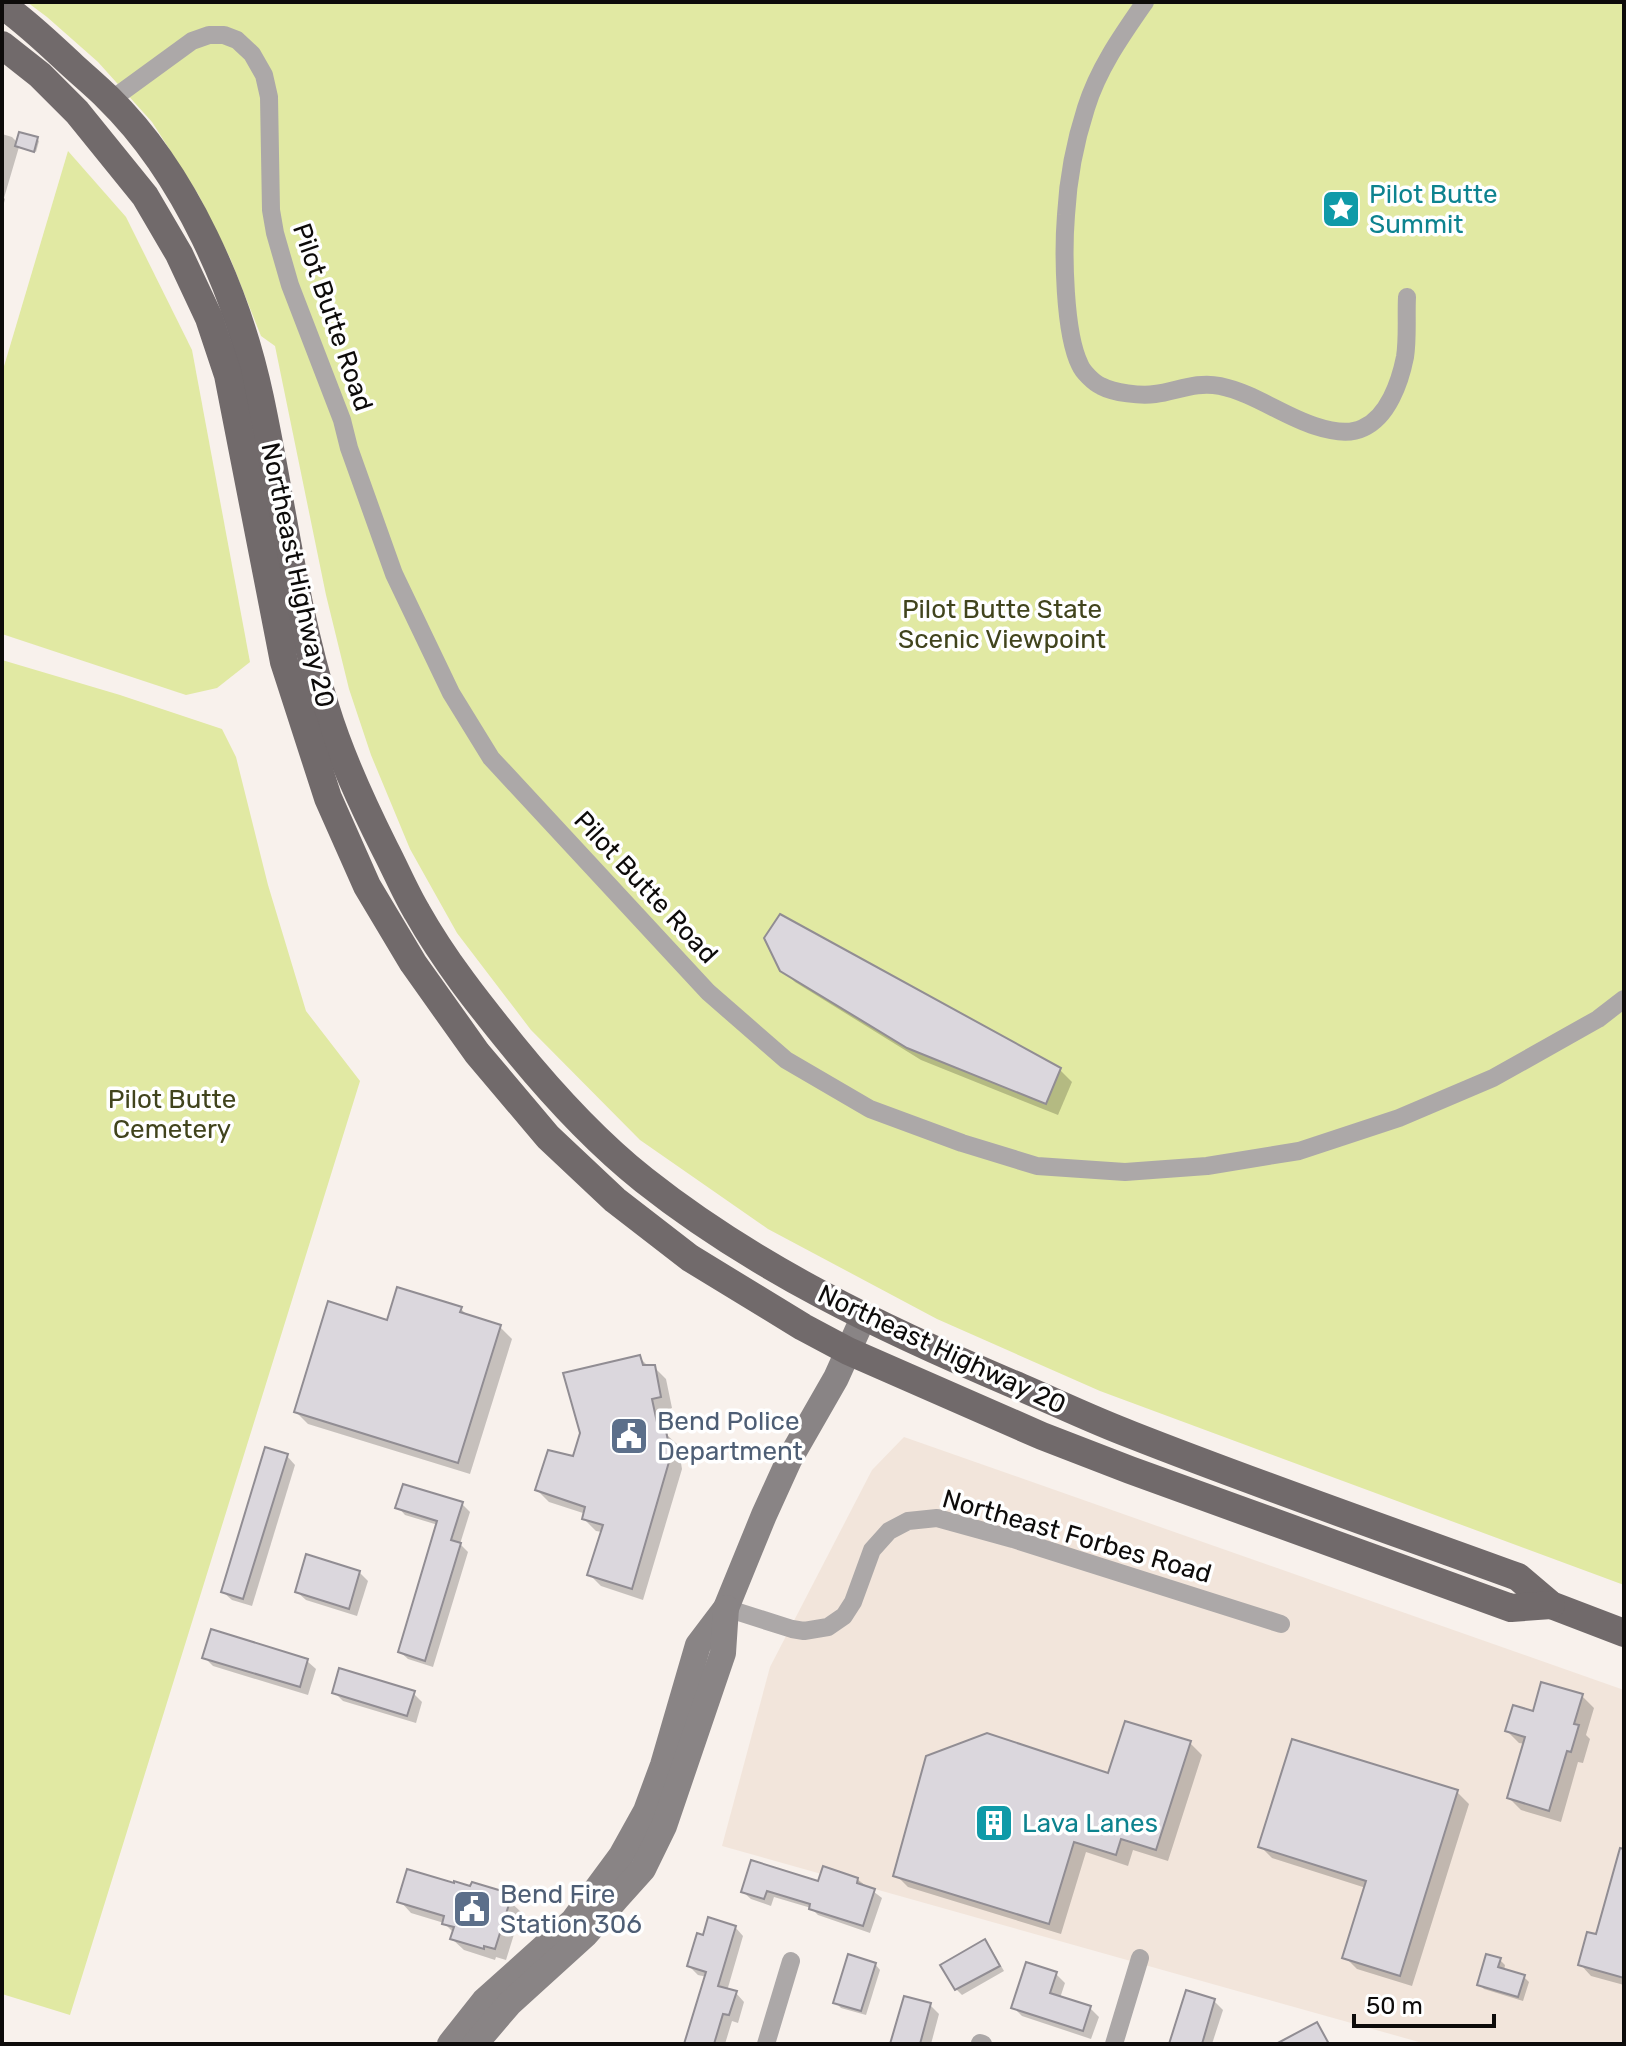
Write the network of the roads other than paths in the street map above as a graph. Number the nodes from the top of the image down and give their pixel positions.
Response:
1 (1145, 2) edge
2 (2, 5) edge
3 (2, 44) edge
4 (111, 100) junction
5 (1407, 297) dead end
6 (1624, 999) edge
7 (863, 1318) junction
8 (848, 1351) junction
9 (1551, 1605) junction
10 (726, 1608) junction
11 (1281, 1624) dead end
12 (1624, 1633) edge
13 (1140, 1958) dead end
14 (791, 1961) dead end
15 (450, 2044) edge
16 (475, 2044) edge
17 (766, 2044) edge
18 (1114, 2044) edge

1 - 5 street
2 - 4 main road, Northeast Highway 20
3 - 4 main road
3 - 8 main road, Northeast Highway 20
4 - 6 street, Pilot Butte Road
4 - 7 main road, Northeast Highway 20
7 - 8 main road
7 - 9 main road, Northeast Highway 20
8 - 9 main road, Northeast Highway 20
8 - 10 main road
9 - 12 main road, Northeast Highway 20
10 - 11 street, Northeast Forbes Road
10 - 15 main road
10 - 16 main road
13 - 18 street
14 - 17 street

